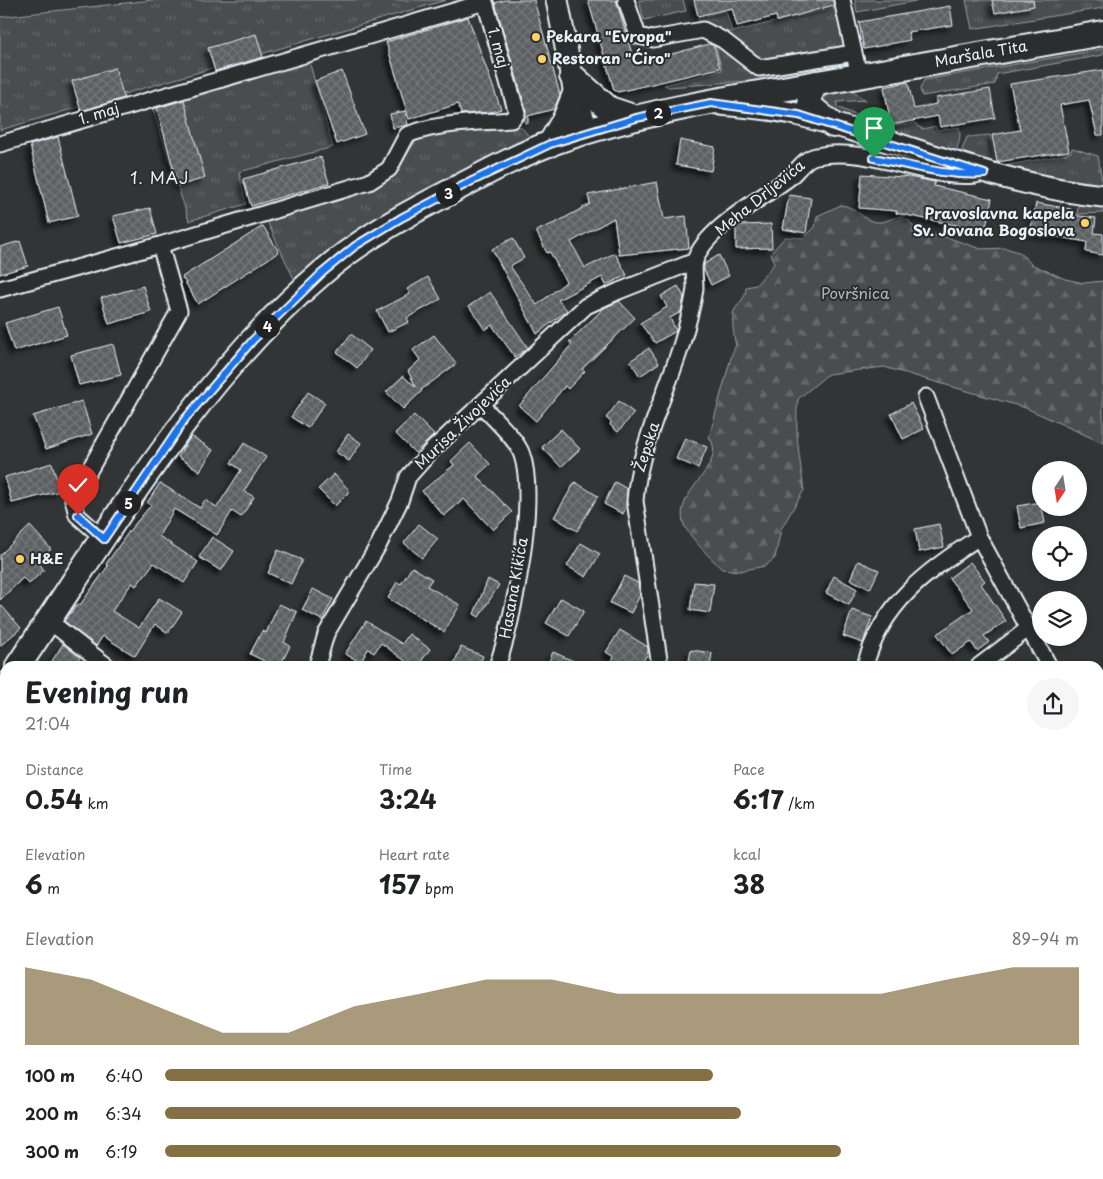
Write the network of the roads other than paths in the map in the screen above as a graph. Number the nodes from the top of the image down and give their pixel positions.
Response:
1 (557, 0) edge
2 (626, 0) edge
3 (842, 0) edge
4 (1103, 33) edge
5 (857, 64) junction
6 (816, 83) junction
7 (573, 85) junction
8 (711, 103) junction
9 (636, 118) junction
10 (834, 125) junction
11 (588, 132) junction
12 (0, 144) edge
13 (550, 144) junction
14 (985, 174) junction
15 (1103, 196) edge
16 (160, 245) junction
17 (695, 261) junction
18 (0, 289) edge
19 (926, 397) dead end
20 (481, 405) junction
21 (979, 537) junction
22 (104, 539) junction
23 (48, 620) junction
24 (1029, 628) junction
25 (21, 661) edge
26 (101, 661) edge
27 (318, 661) edge
28 (499, 661) edge
29 (659, 661) edge
30 (866, 661) edge
31 (986, 661) edge
32 (1046, 661) edge

1 - 7 main road
2 - 5 street, Maršala Tita
3 - 5 street
4 - 5 main road, Maršala Tita
5 - 6 main road, Maršala Tita
6 - 8 main road, Maršala Tita
6 - 10 main road
7 - 9 main road
7 - 11 main road
7 - 13 main road
8 - 9 main road, Maršala Tita
8 - 10 main road, Meha Drljevića
9 - 11 main road, Maršala Tita
10 - 14 main road, Meha Drljevića
11 - 13 main road, Maršala Tita
12 - 16 street, 1. maj
13 - 22 main road, Maršala Tita
14 - 15 main road, Meha Drljevića
14 - 17 street, Meha Drljevića
16 - 18 street, 1. maj
16 - 22 street
17 - 20 street, Murisa Živojevića
17 - 29 street, Žepska
19 - 21 street
20 - 27 street, Murisa Živojevića
20 - 28 street, Hasana Kikića
21 - 24 street
21 - 30 street
22 - 23 main road, Maršala Tita
23 - 25 main road, Maršala Tita
23 - 26 street
24 - 31 street
24 - 32 street

